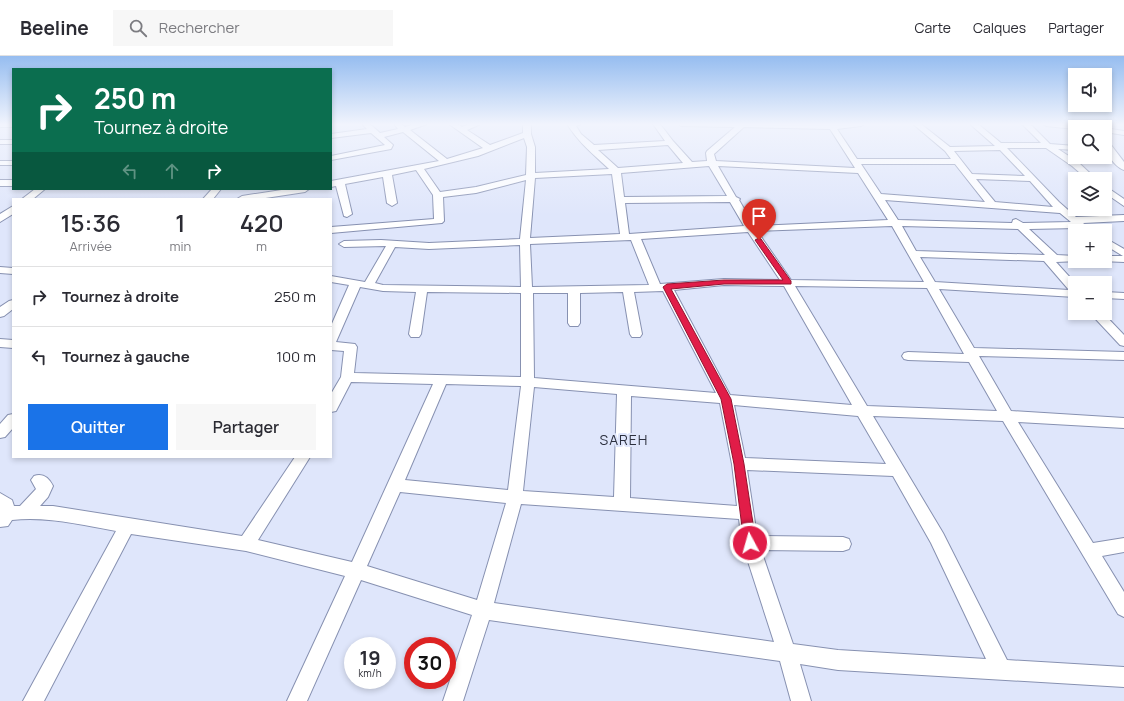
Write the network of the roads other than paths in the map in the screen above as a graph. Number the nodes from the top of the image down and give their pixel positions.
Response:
1 (351, 154) edge
2 (436, 154) edge
3 (470, 154) edge
4 (531, 154) edge
5 (597, 154) edge
6 (680, 154) edge
7 (710, 154) edge
8 (850, 154) edge
9 (952, 154) edge
10 (1008, 154) edge
11 (1060, 154) edge
12 (1112, 155) edge
13 (332, 158) edge
14 (958, 161) junction
15 (446, 162) junction
16 (0, 163) edge
17 (12, 163) edge
18 (712, 163) junction
19 (689, 164) junction
20 (858, 167) junction
21 (1124, 167) edge
22 (419, 168) junction
23 (616, 171) junction
24 (1084, 172) edge
25 (387, 174) junction
26 (530, 176) junction
27 (970, 176) junction
28 (1033, 179) junction
29 (0, 183) edge
30 (12, 183) edge
31 (335, 184) edge
32 (40, 190) edge
33 (216, 190) edge
34 (300, 193) edge
35 (1112, 194) edge
36 (438, 195) junction
37 (878, 197) junction
38 (28, 198) edge
39 (209, 198) edge
40 (252, 198) edge
41 (620, 200) junction
42 (735, 200) junction
43 (392, 203) dead end
44 (1124, 203) edge
45 (0, 206) edge
46 (12, 206) edge
47 (995, 206) junction
48 (12, 210) edge
49 (1063, 210) junction
50 (347, 214) dead end
51 (1124, 218) edge
52 (0, 219) edge
53 (1077, 222) junction
54 (895, 223) junction
55 (1080, 224) edge
56 (1020, 226) junction
57 (751, 229) junction
58 (332, 230) edge
59 (630, 237) junction
60 (525, 242) junction
61 (344, 244) dead end
62 (392, 244) junction
63 (1112, 245) edge
64 (1124, 253) edge
65 (913, 254) junction
66 (1051, 259) junction
67 (1068, 259) edge
68 (1112, 259) edge
69 (1124, 259) edge
70 (0, 270) edge
71 (12, 271) edge
72 (332, 279) edge
73 (1068, 281) edge
74 (356, 283) junction
75 (788, 283) junction
76 (368, 285) junction
77 (931, 285) junction
78 (662, 287) junction
79 (422, 288) junction
80 (628, 288) junction
81 (574, 289) junction
82 (527, 290) junction
83 (1068, 294) edge
84 (1112, 295) edge
85 (1124, 296) edge
86 (12, 304) edge
87 (0, 313) edge
88 (1103, 320) edge
89 (574, 323) dead end
90 (415, 334) dead end
91 (636, 334) dead end
92 (332, 338) edge
93 (1124, 342) edge
94 (0, 343) edge
95 (12, 344) edge
96 (332, 346) edge
97 (971, 355) junction
98 (908, 356) dead end
99 (1124, 356) edge
100 (347, 377) junction
101 (442, 380) junction
102 (528, 382) junction
103 (624, 390) junction
104 (726, 399) junction
105 (332, 405) edge
106 (864, 411) junction
107 (1006, 416) junction
108 (12, 420) edge
109 (1124, 423) edge
110 (0, 433) edge
111 (302, 458) edge
112 (739, 464) junction
113 (898, 470) junction
114 (40, 480) dead end
115 (396, 485) junction
116 (515, 497) junction
117 (622, 505) junction
118 (24, 512) junction
119 (2, 513) edge
120 (747, 513) junction
121 (127, 526) junction
122 (750, 543) junction
123 (246, 544) junction
124 (843, 544) dead end
125 (1124, 545) edge
126 (1089, 551) junction
127 (357, 571) junction
128 (1124, 608) edge
129 (483, 610) junction
130 (787, 653) junction
131 (1001, 669) junction
132 (1124, 677) edge
133 (33, 701) edge
134 (297, 701) edge
135 (453, 701) edge
136 (801, 701) edge

1 - 13 street
2 - 15 street
3 - 15 street
4 - 26 street
5 - 23 street
6 - 19 street
7 - 18 street
8 - 20 street
9 - 14 street
10 - 28 street
11 - 24 street
12 - 21 street
14 - 20 street
14 - 27 street
15 - 22 street
16 - 17 street
18 - 19 street
18 - 20 street
18 - 42 street
19 - 23 street
20 - 37 street
22 - 25 street
22 - 36 street
23 - 26 street
23 - 41 street
25 - 31 street
25 - 43 street
26 - 36 street
26 - 60 street
27 - 28 street
27 - 47 street
28 - 49 street
29 - 30 street
31 - 50 street
32 - 38 street
33 - 39 street
34 - 40 street
35 - 44 street
36 - 58 street
37 - 47 street
37 - 54 street
41 - 42 street
41 - 59 street
42 - 57 street
45 - 46 street
47 - 49 street
47 - 56 street
48 - 52 street
49 - 53 street
51 - 53 street
53 - 55 street
53 - 56 street
54 - 56 street
54 - 57 street
54 - 65 street
56 - 66 street
57 - 59 street
57 - 75 street
59 - 60 street
59 - 78 street
60 - 62 street
60 - 82 street
61 - 62 street
62 - 76 street
63 - 64 street
65 - 66 street
65 - 77 street
66 - 67 street
66 - 73 street
68 - 69 street
70 - 71 street
72 - 74 street
74 - 76 street
74 - 92 street
75 - 77 street
75 - 78 street
75 - 106 street
76 - 79 street
77 - 83 street
77 - 97 street
78 - 80 street
78 - 104 street
79 - 82 street
79 - 90 street
80 - 81 street
80 - 91 street
81 - 82 street
81 - 89 street
82 - 102 street
84 - 85 street
86 - 87 street
88 - 93 street
94 - 95 street
96 - 100 street
97 - 98 street
97 - 99 street
97 - 107 street
100 - 101 street
100 - 105 street
101 - 102 street
101 - 115 street
102 - 103 street
102 - 116 street
103 - 104 street
103 - 117 street
104 - 106 street
104 - 112 street
106 - 107 street
106 - 113 street
107 - 109 street
107 - 126 street
108 - 110 street
111 - 123 street
112 - 113 street
112 - 120 street
113 - 131 street
114 - 118 street
115 - 116 street
115 - 127 street
116 - 117 street
116 - 129 street
117 - 120 street
118 - 119 street
118 - 121 street
120 - 122 street
121 - 123 street
121 - 133 street
122 - 124 street
122 - 130 street
123 - 127 street
125 - 126 street
126 - 128 street
127 - 129 street
127 - 134 street
129 - 130 street
129 - 135 street
130 - 131 street
130 - 136 street
131 - 132 street

